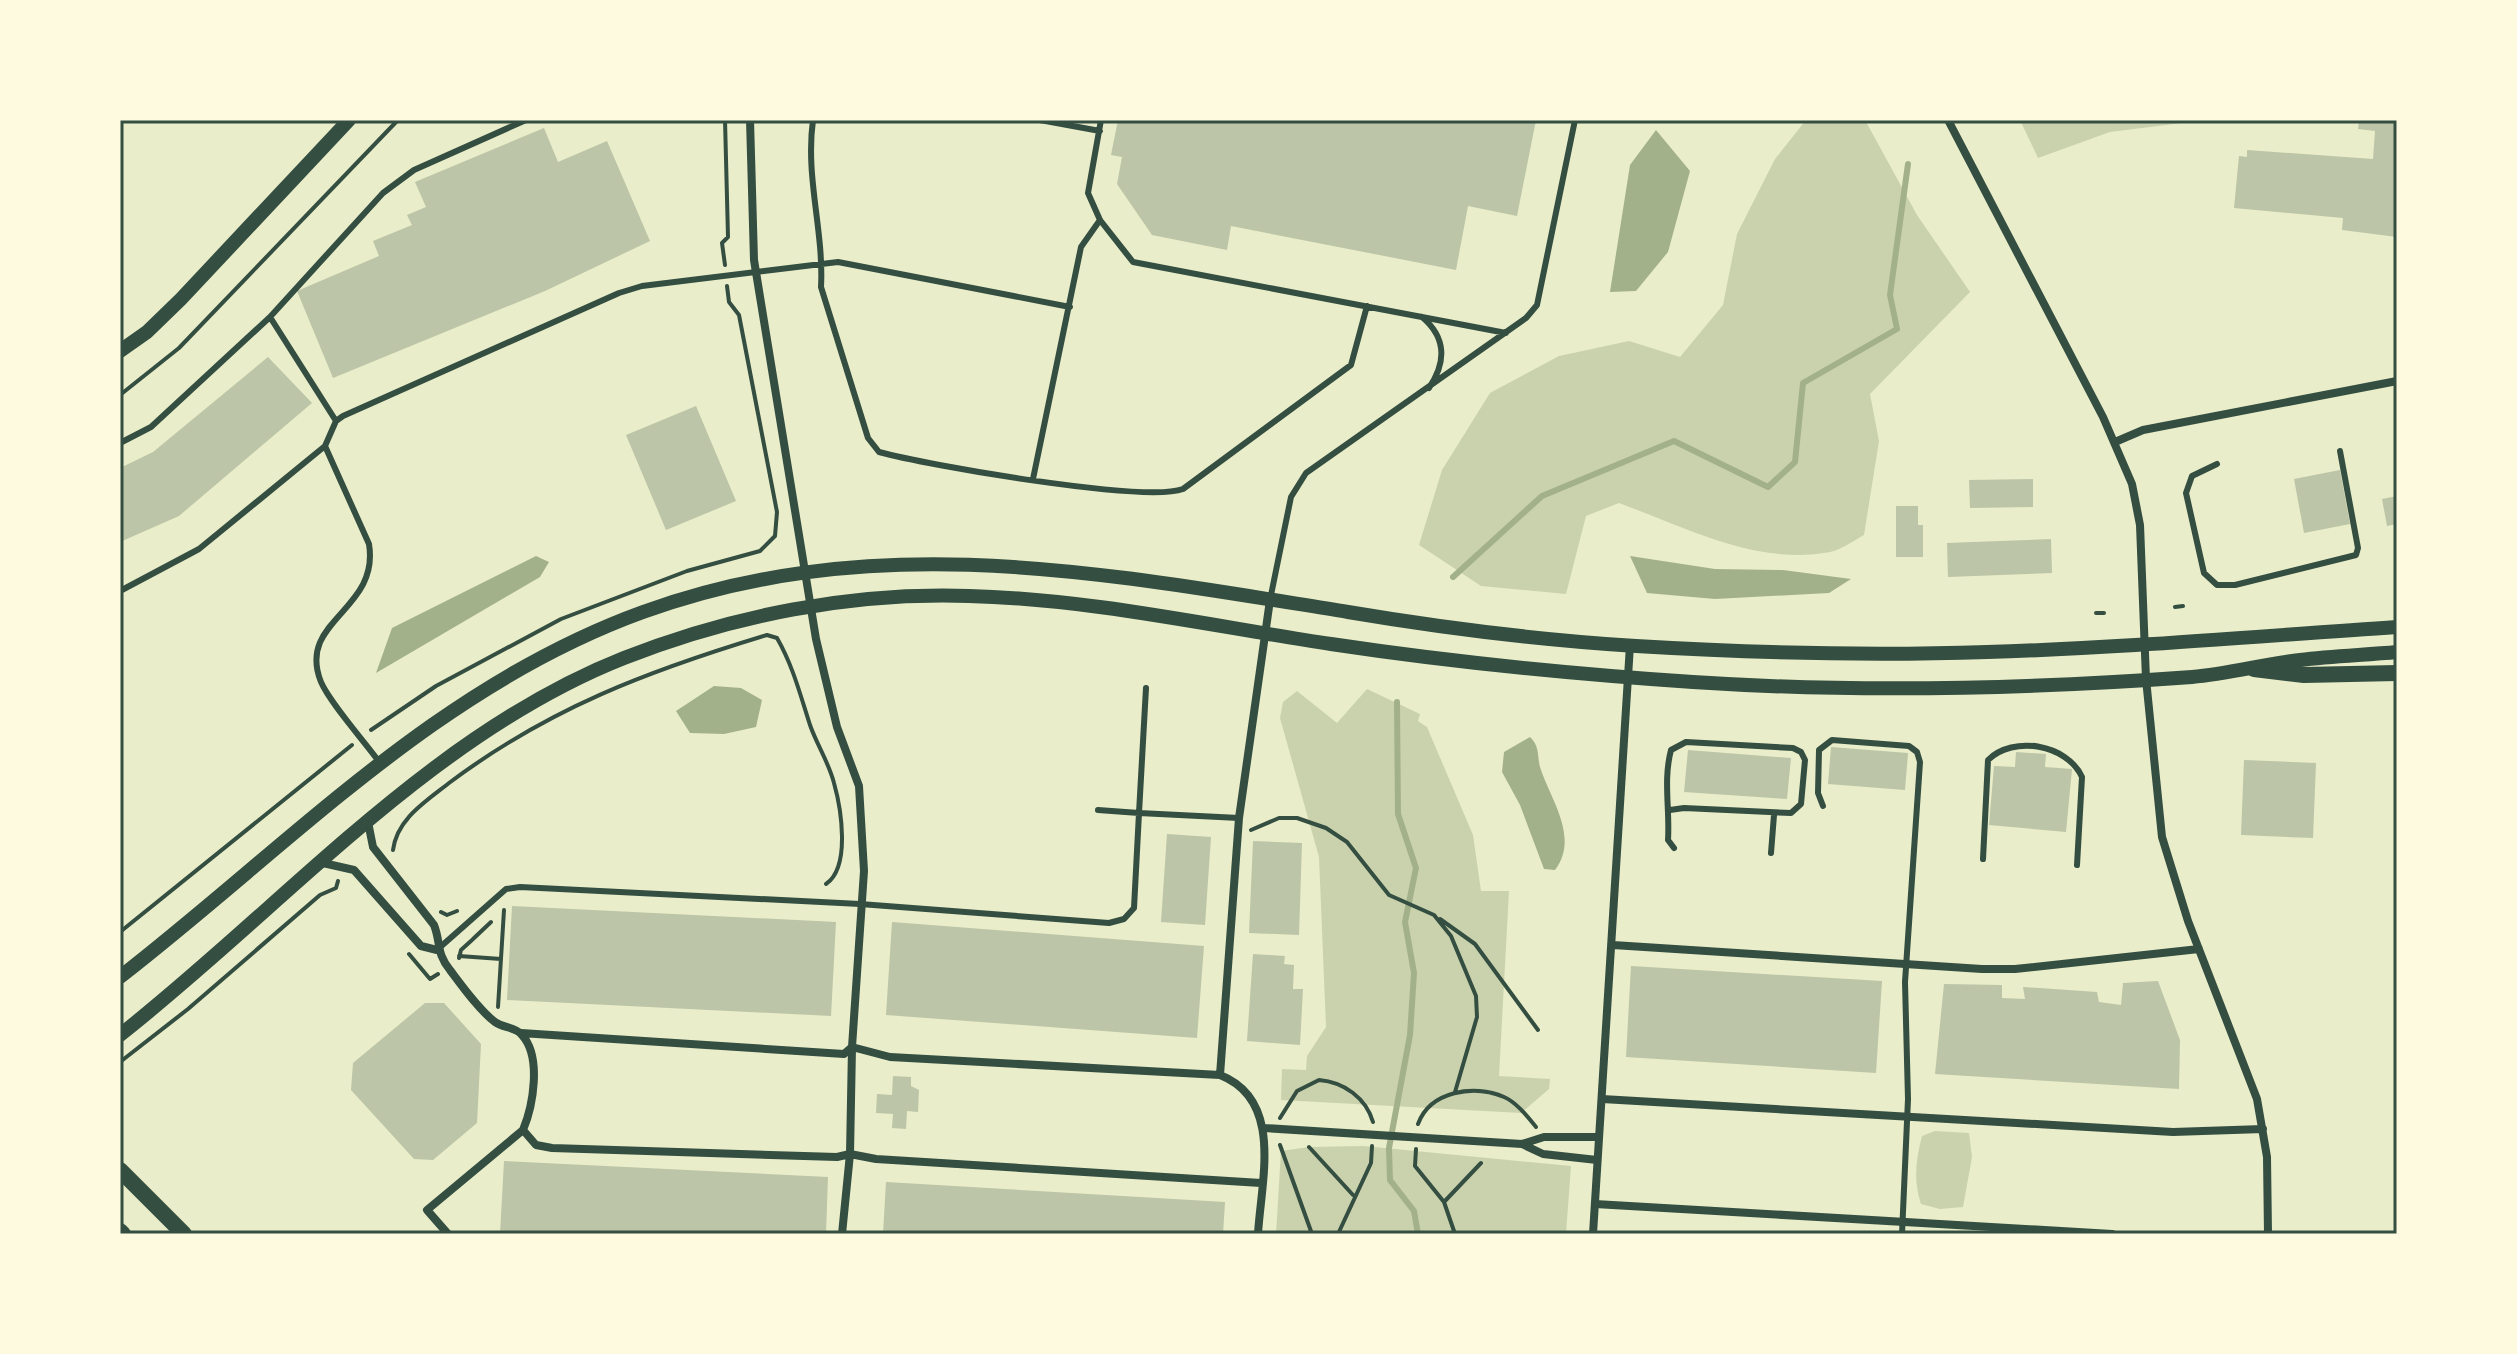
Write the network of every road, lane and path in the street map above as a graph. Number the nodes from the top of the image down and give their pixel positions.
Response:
1 (349, 120) edge
2 (398, 120) edge
3 (526, 120) edge
4 (725, 120) edge
5 (750, 120) edge
6 (813, 120) edge
7 (1040, 120) edge
8 (1101, 120) edge
9 (1575, 120) edge
10 (1948, 120) edge
11 (1100, 131) junction
12 (1100, 220) junction
13 (822, 263) junction
14 (756, 272) junction
15 (726, 277) junction
16 (1367, 306) junction
17 (1070, 307) junction
18 (1419, 315) junction
19 (270, 317) junction
20 (1506, 333) junction
21 (120, 351) edge
22 (2397, 381) edge
23 (1427, 391) junction
24 (120, 395) edge
25 (336, 421) junction
26 (2115, 442) junction
27 (120, 443) edge
28 (325, 446) junction
29 (2340, 451) dead end
30 (2217, 464) dead end
31 (1033, 479) junction
32 (806, 573) junction
33 (120, 591) edge
34 (1270, 600) junction
35 (811, 605) junction
36 (2183, 606) dead end
37 (2175, 607) dead end
38 (2096, 613) dead end
39 (2104, 613) dead end
40 (2397, 627) edge
41 (1265, 634) junction
42 (2144, 643) junction
43 (1630, 645) junction
44 (2397, 652) edge
45 (2254, 669) junction
46 (2397, 673) edge
47 (1628, 678) junction
48 (2146, 679) junction
49 (1146, 688) dead end
50 (362, 738) junction
51 (380, 763) junction
52 (1823, 806) dead end
53 (1098, 810) dead end
54 (1670, 810) junction
55 (1139, 813) junction
56 (1774, 815) junction
57 (1239, 818) junction
58 (368, 822) junction
59 (1249, 831) dead end
60 (395, 835) junction
61 (373, 847) junction
62 (1674, 848) dead end
63 (393, 852) dead end
64 (1771, 853) dead end
65 (1983, 859) dead end
66 (323, 863) junction
67 (2077, 865) dead end
68 (350, 869) junction
69 (826, 884) dead end
70 (860, 904) junction
71 (438, 911) dead end
72 (457, 911) dead end
73 (1434, 915) junction
74 (120, 932) edge
75 (473, 939) dead end
76 (1613, 945) junction
77 (2199, 949) junction
78 (437, 950) junction
79 (459, 956) dead end
80 (501, 959) junction
81 (1906, 963) junction
82 (120, 977) edge
83 (489, 996) dead end
84 (1538, 1030) dead end
85 (521, 1033) junction
86 (120, 1035) edge
87 (852, 1047) junction
88 (120, 1062) edge
89 (1220, 1075) junction
90 (1455, 1092) dead end
91 (1602, 1099) junction
92 (1908, 1115) junction
93 (1264, 1128) junction
94 (2263, 1129) junction
95 (523, 1130) junction
96 (1599, 1137) junction
97 (1522, 1144) junction
98 (1280, 1145) dead end
99 (1309, 1147) dead end
100 (850, 1154) junction
101 (1597, 1160) junction
102 (1481, 1163) dead end
103 (120, 1170) edge
104 (1261, 1183) junction
105 (1353, 1195) dead end
106 (1444, 1202) dead end
107 (1595, 1204) junction
108 (1902, 1223) junction
109 (184, 1234) edge
110 (448, 1234) edge
111 (842, 1234) edge
112 (1258, 1234) edge
113 (1312, 1234) edge
114 (1593, 1234) edge
115 (1902, 1234) edge
116 (2112, 1234) edge
117 (2268, 1234) edge

1 - 21 street
2 - 24 path
3 - 19 lane
4 - 15 path
5 - 14 street
6 - 13 lane
7 - 11 lane
8 - 11 lane
9 - 20 lane
10 - 26 street
11 - 12 lane
12 - 16 lane
12 - 17 lane
13 - 14 lane
13 - 17 lane
13 - 31 lane
14 - 15 lane
14 - 32 street
15 - 25 lane
15 - 50 path
16 - 18 lane
16 - 31 lane
17 - 31 lane
18 - 20 lane
18 - 23 lane
19 - 25 lane
19 - 27 lane
20 - 23 lane
22 - 26 street
23 - 34 lane
25 - 28 lane
26 - 42 street
28 - 33 lane
28 - 50 lane
29 - 30 lane
32 - 34 street
32 - 35 street
32 - 51 street
34 - 41 street
34 - 43 street
35 - 41 street
35 - 58 street
35 - 70 street
36 - 37 path
38 - 39 path
40 - 42 street
41 - 47 street
41 - 57 street
42 - 43 street
42 - 48 street
43 - 47 street
44 - 45 street
45 - 46 main road
45 - 48 street
47 - 48 street
47 - 76 street
48 - 77 street
49 - 55 lane
50 - 51 lane
50 - 74 path
51 - 82 street
52 - 81 lane
53 - 55 lane
54 - 56 lane
54 - 56 lane
54 - 62 lane
55 - 57 lane
55 - 70 lane
56 - 64 lane
57 - 89 street
58 - 61 street
58 - 66 street
59 - 73 path
60 - 61 path
60 - 63 path
60 - 69 path
61 - 78 street
65 - 67 lane
66 - 68 street
66 - 86 street
68 - 78 street
68 - 88 path
70 - 78 lane
70 - 87 street
71 - 72 path
73 - 84 path
73 - 90 path
75 - 80 path
76 - 81 street
76 - 91 street
77 - 81 street
77 - 94 street
78 - 85 street
79 - 80 path
80 - 83 path
81 - 92 lane
85 - 87 street
85 - 95 street
87 - 89 street
87 - 100 street
89 - 93 street
91 - 92 street
91 - 96 street
92 - 94 street
92 - 108 lane
93 - 97 street
93 - 104 street
94 - 117 street
95 - 100 street
95 - 110 street
96 - 97 street
96 - 101 street
97 - 101 street
98 - 113 path
99 - 105 path
100 - 104 street
100 - 111 street
101 - 107 street
102 - 106 path
103 - 109 main road
104 - 112 street
107 - 108 street
107 - 114 street
108 - 115 lane
108 - 116 street

